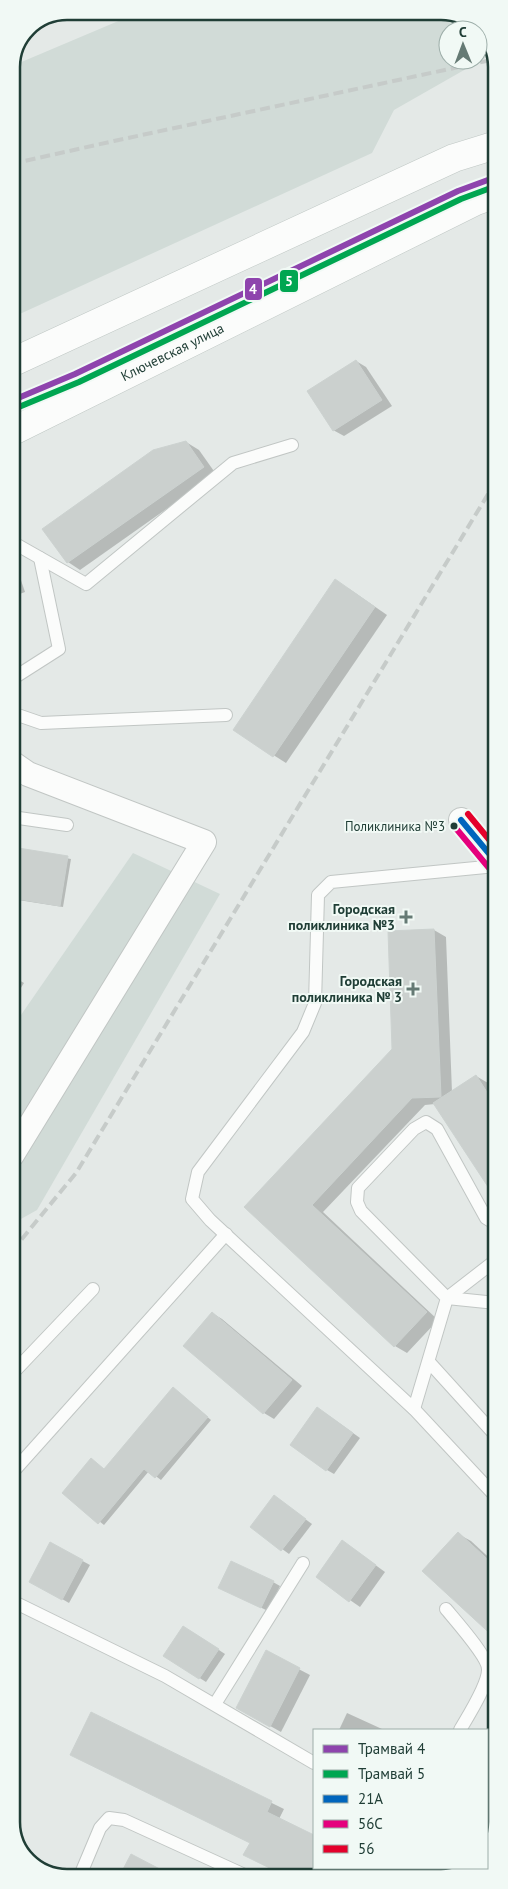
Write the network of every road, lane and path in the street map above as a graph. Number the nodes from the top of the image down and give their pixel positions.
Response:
1 (488, 147) edge
2 (488, 197) edge
3 (20, 359) edge
4 (20, 428) edge
5 (292, 446) dead end
6 (20, 547) edge
7 (40, 558) junction
8 (20, 674) edge
9 (226, 715) dead end
10 (20, 716) edge
11 (20, 769) edge
12 (20, 818) edge
13 (461, 820) dead end
14 (67, 825) dead end
15 (488, 854) edge
16 (488, 865) edge
17 (20, 1142) edge
18 (488, 1219) edge
19 (226, 1234) junction
20 (488, 1266) edge
21 (93, 1289) dead end
22 (447, 1298) junction
23 (488, 1302) edge
24 (429, 1362) junction
25 (20, 1366) edge
26 (414, 1409) junction
27 (488, 1428) edge
28 (20, 1465) edge
29 (488, 1489) edge
30 (303, 1563) dead end
31 (20, 1605) edge
32 (446, 1609) dead end
33 (488, 1667) edge
34 (488, 1667) edge
35 (215, 1704) junction
36 (461, 1729) edge
37 (313, 1762) edge
38 (83, 1869) edge
39 (231, 1869) edge

1 - 3 main road
2 - 4 main road, Ключевская улица
5 - 7 lane
6 - 7 lane
7 - 8 lane
9 - 10 lane
11 - 17 street
12 - 14 lane
13 - 15 street
16 - 19 lane
18 - 22 lane
19 - 26 lane
19 - 28 lane
20 - 22 lane
21 - 25 lane
22 - 23 lane
22 - 24 lane
24 - 26 lane
24 - 27 lane
26 - 29 lane
30 - 35 lane
31 - 35 lane
32 - 34 lane
33 - 36 lane
35 - 37 lane
38 - 39 lane

